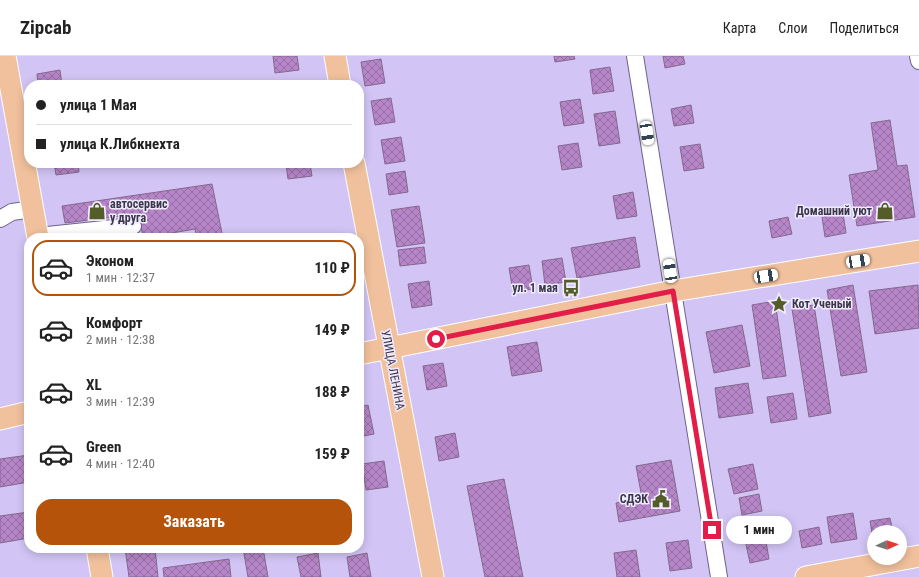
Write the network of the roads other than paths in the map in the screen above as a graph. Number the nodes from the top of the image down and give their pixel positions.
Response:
1 (5, 56) edge
2 (335, 56) edge
3 (635, 56) edge
4 (918, 56) edge
5 (919, 61) edge
6 (339, 80) edge
7 (24, 160) edge
8 (25, 168) edge
9 (355, 168) edge
10 (33, 209) junction
11 (0, 219) edge
12 (133, 226) dead end
13 (37, 233) edge
14 (73, 233) edge
15 (919, 252) edge
16 (673, 291) junction
17 (389, 349) junction
18 (364, 353) edge
19 (24, 413) edge
20 (0, 419) edge
21 (98, 553) edge
22 (919, 556) edge
23 (102, 577) edge
24 (433, 577) edge
25 (719, 577) edge
26 (806, 577) edge

1 - 7 main road
2 - 6 main road
3 - 16 street
4 - 5 street
8 - 10 main road
9 - 17 main road, УЛИЦА ЛЕНИНА
10 - 11 street
10 - 13 main road
12 - 14 street
15 - 16 main road
16 - 17 main road
16 - 25 street
17 - 18 main road
17 - 24 main road, УЛИЦА ЛЕНИНА
19 - 20 main road
21 - 23 main road
22 - 26 main road

